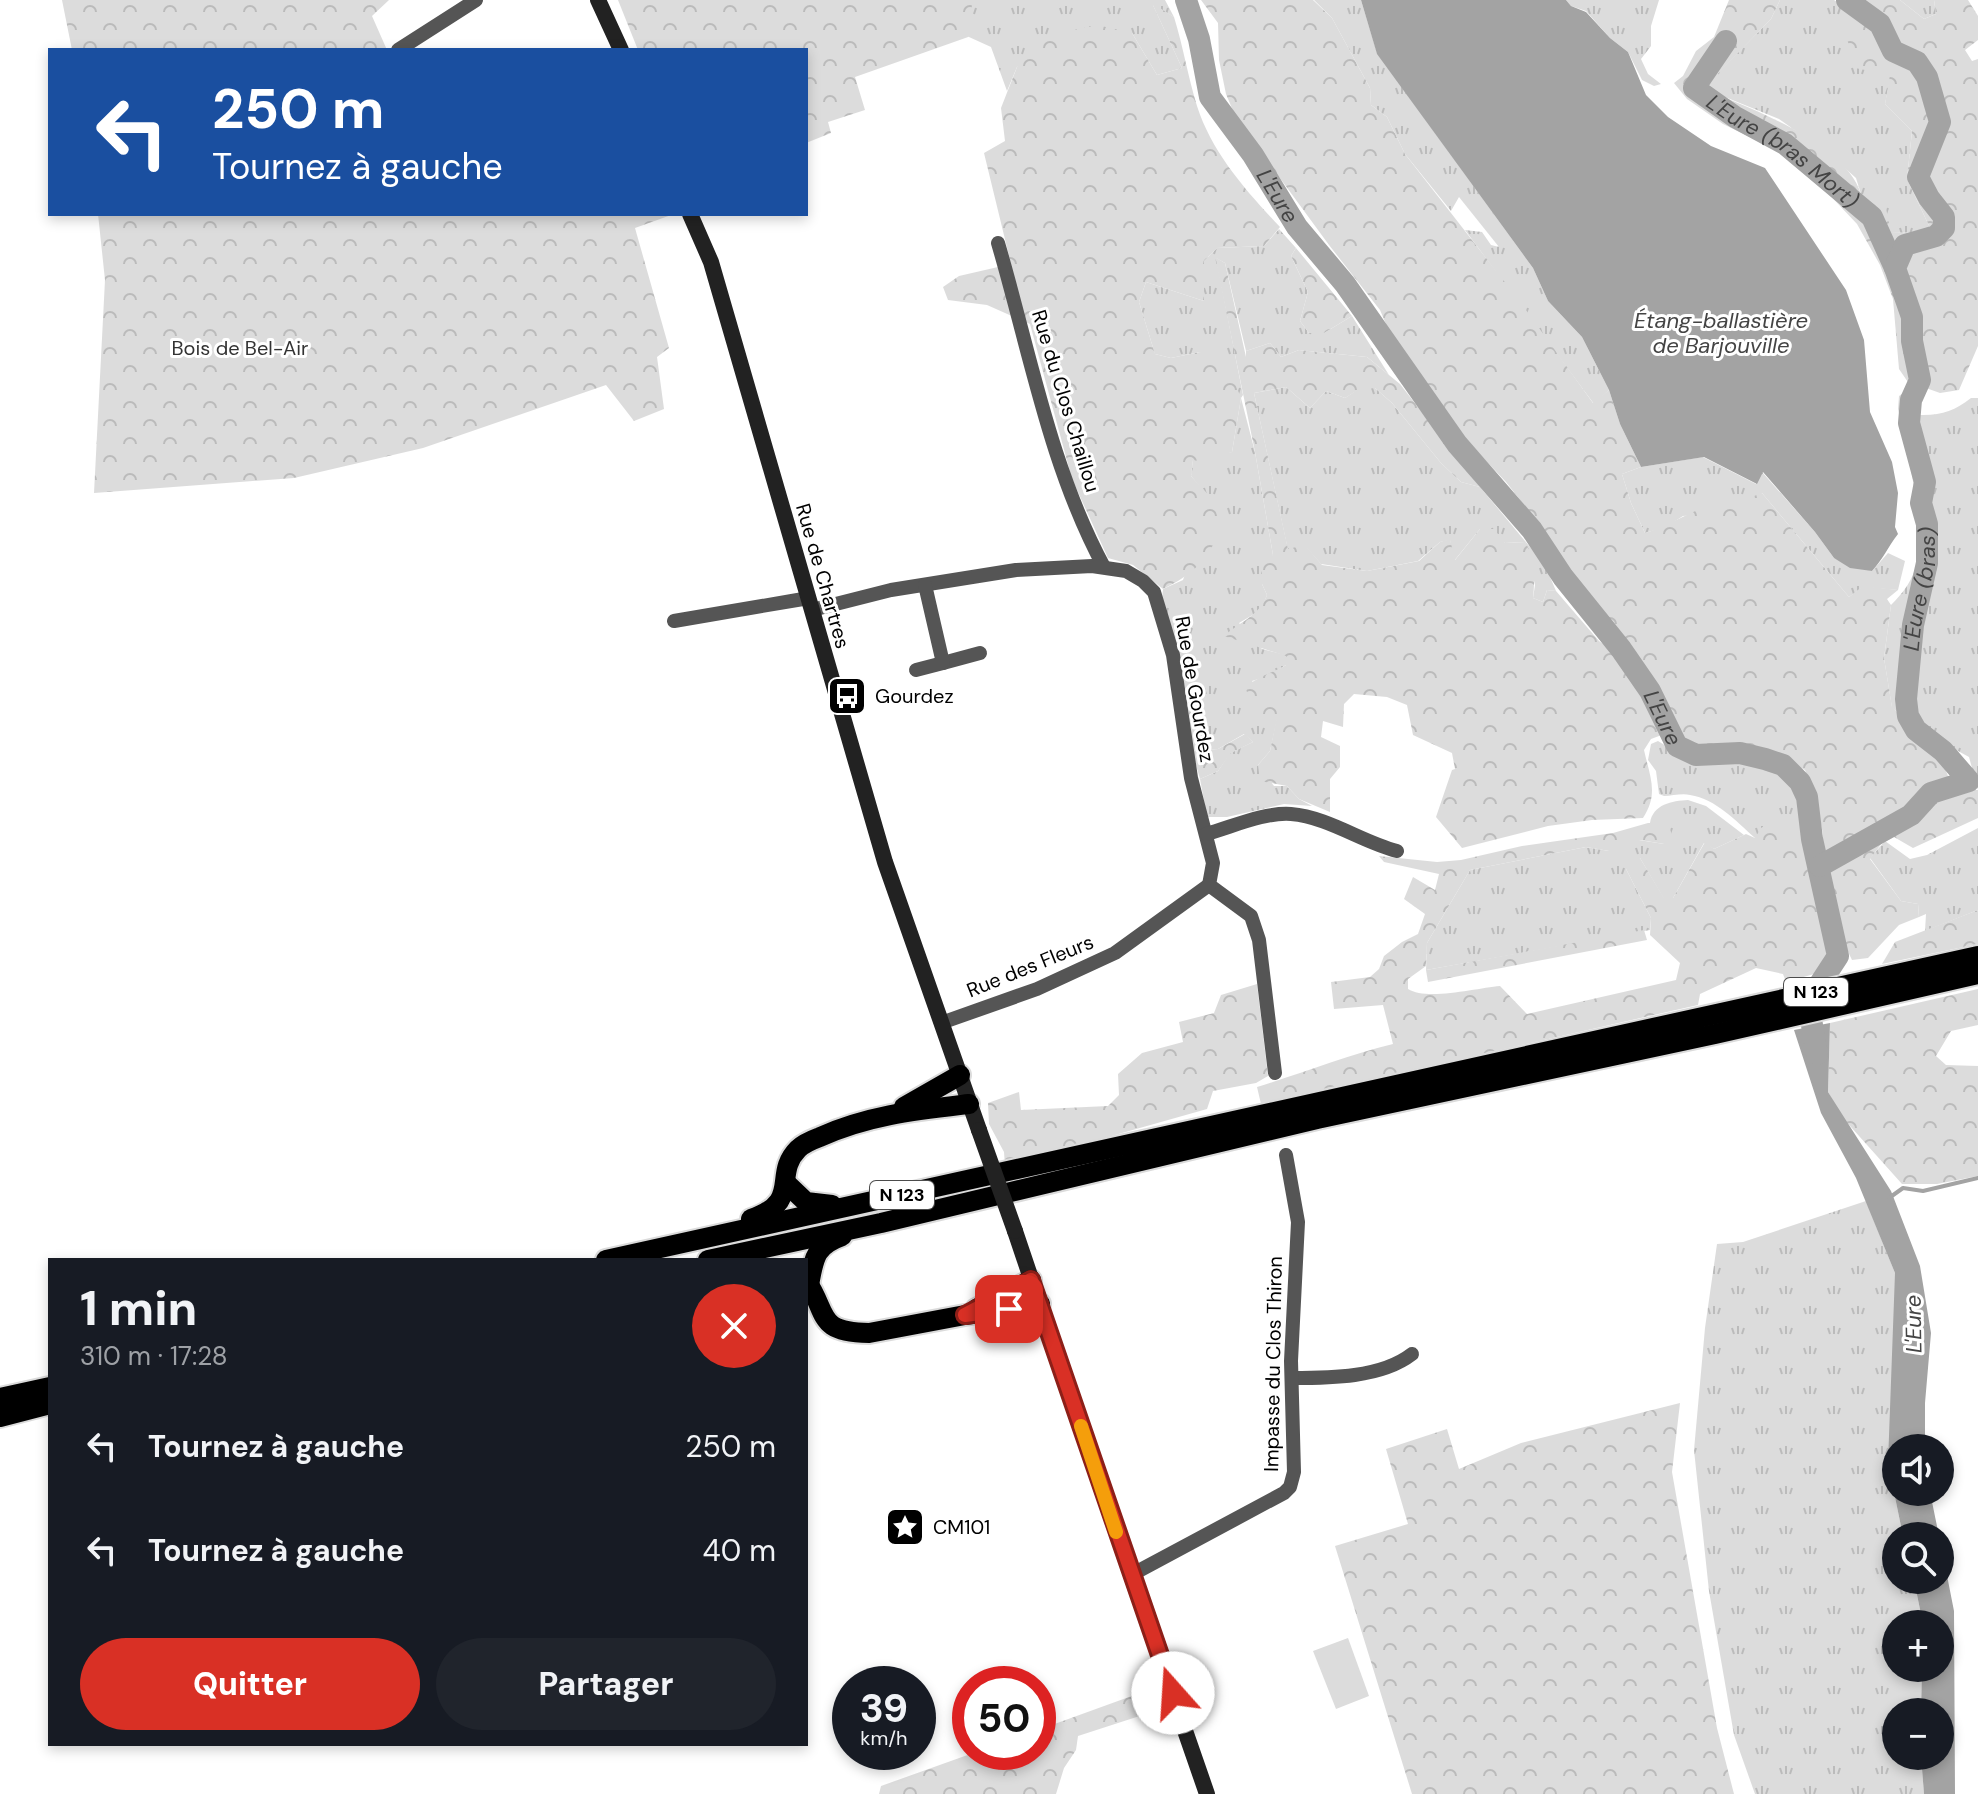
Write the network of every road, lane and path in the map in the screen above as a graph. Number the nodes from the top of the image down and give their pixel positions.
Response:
1 (476, 0) edge
2 (598, 0) edge
3 (401, 48) edge
4 (620, 48) edge
5 (691, 216) edge
6 (998, 243) dead end
7 (1104, 567) junction
8 (925, 585) junction
9 (810, 604) junction
10 (674, 621) dead end
11 (980, 653) dead end
12 (943, 663) junction
13 (916, 670) dead end
14 (1206, 834) junction
15 (1397, 851) dead end
16 (1209, 885) junction
17 (1978, 956) edge
18 (1978, 974) edge
19 (1922, 977) junction
20 (941, 1023) junction
21 (1275, 1073) dead end
22 (960, 1075) junction
23 (969, 1104) junction
24 (893, 1112) junction
25 (1199, 1138) junction
26 (1286, 1155) dead end
27 (786, 1183) junction
28 (848, 1207) junction
29 (881, 1223) junction
30 (663, 1247) junction
31 (751, 1251) junction
32 (615, 1258) edge
33 (718, 1258) edge
34 (789, 1258) edge
35 (1031, 1280) junction
36 (808, 1282) edge
37 (1040, 1304) junction
38 (965, 1315) junction
39 (1412, 1354) dead end
40 (1292, 1378) junction
41 (48, 1387) edge
42 (0, 1398) edge
43 (48, 1405) edge
44 (0, 1417) edge
45 (1131, 1575) junction
46 (1207, 1794) edge

1 - 3 street
2 - 4 main road
5 - 9 main road, Rue de Chartres
6 - 7 street, Rue du Clos Chaillou
7 - 8 street, Rue de Gourdez
7 - 14 street, Rue de Gourdez
8 - 9 street, Rue de Gourdez
8 - 12 street
9 - 10 street, Rue de Gourdez
9 - 20 main road, Rue de Chartres
11 - 12 street
12 - 13 street
14 - 15 street
14 - 16 street, Rue de Gourdez
16 - 20 street, Rue des Fleurs
16 - 21 street
17 - 19 main road, N 123
18 - 19 main road, N 123
19 - 25 main road, N 123
20 - 22 main road, Rue de Chartres
22 - 23 main road, Rue de Chartres
22 - 24 main road
23 - 24 main road
23 - 35 main road, Rue de Chartres, bridge
24 - 27 main road
25 - 28 main road, N 123
25 - 29 main road, N 123
26 - 40 street, Impasse du Clos Thiron
27 - 28 main road
27 - 30 main road
28 - 30 main road, N 123
29 - 31 main road, N 123
29 - 36 main road
30 - 32 main road, N 123
31 - 33 main road, N 123
31 - 34 main road
35 - 37 main road, Rue de Chartres
35 - 38 main road
36 - 38 main road
37 - 38 main road
37 - 45 main road, Rue de Chartres
39 - 40 street
40 - 45 street, Impasse du Clos Thiron
41 - 42 main road
43 - 44 main road
45 - 46 main road, Rue de Chartres

